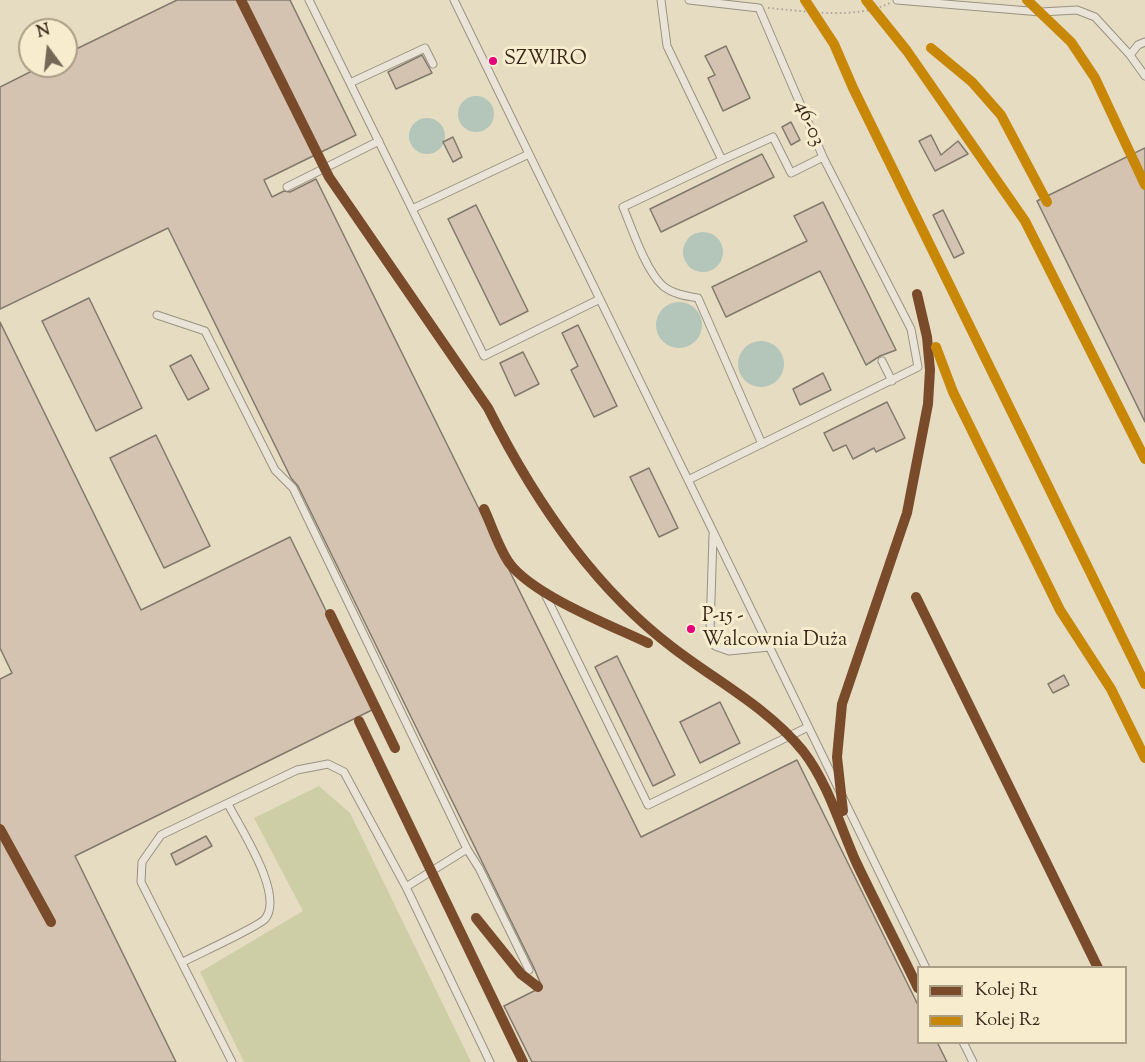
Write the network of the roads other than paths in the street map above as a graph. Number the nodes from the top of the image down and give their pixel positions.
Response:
1 (309, 0) edge
2 (454, 0) edge
3 (661, 0) edge
4 (689, 0) edge
5 (897, 0) edge
6 (708, 1) edge
7 (958, 2) edge
8 (1145, 42) edge
9 (1130, 55) junction
10 (433, 64) dead end
11 (1145, 76) edge
12 (350, 83) junction
13 (379, 141) junction
14 (529, 154) junction
15 (823, 157) junction
16 (722, 160) junction
17 (287, 188) dead end
18 (412, 209) junction
19 (600, 299) junction
20 (157, 315) dead end
21 (882, 361) dead end
22 (892, 381) junction
23 (762, 444) junction
24 (688, 480) junction
25 (713, 532) junction
26 (544, 594) dead end
27 (769, 647) junction
28 (808, 727) junction
29 (228, 804) junction
30 (467, 849) junction
31 (406, 887) junction
32 (183, 962) junction
33 (925, 966) edge
34 (529, 970) dead end
35 (964, 1044) edge
36 (232, 1062) edge
37 (490, 1062) edge
38 (973, 1062) edge

1 - 12 lane
2 - 14 lane
3 - 16 lane
4 - 6 lane
5 - 7 lane
6 - 15 lane, 46-03
7 - 9 lane
8 - 9 lane
9 - 11 lane
10 - 12 lane
12 - 13 lane
13 - 17 lane
13 - 18 lane
14 - 18 lane
14 - 19 lane
15 - 16 lane, 46-03
15 - 22 lane
16 - 23 lane
18 - 19 lane
19 - 24 lane
20 - 30 lane
21 - 22 lane
22 - 23 lane
23 - 24 lane
24 - 25 lane
25 - 27 lane
25 - 27 lane
26 - 28 lane
27 - 28 lane
28 - 33 lane
29 - 31 lane
29 - 32 lane
29 - 32 lane
30 - 31 lane
30 - 34 lane
31 - 37 lane
32 - 36 lane
35 - 38 lane

